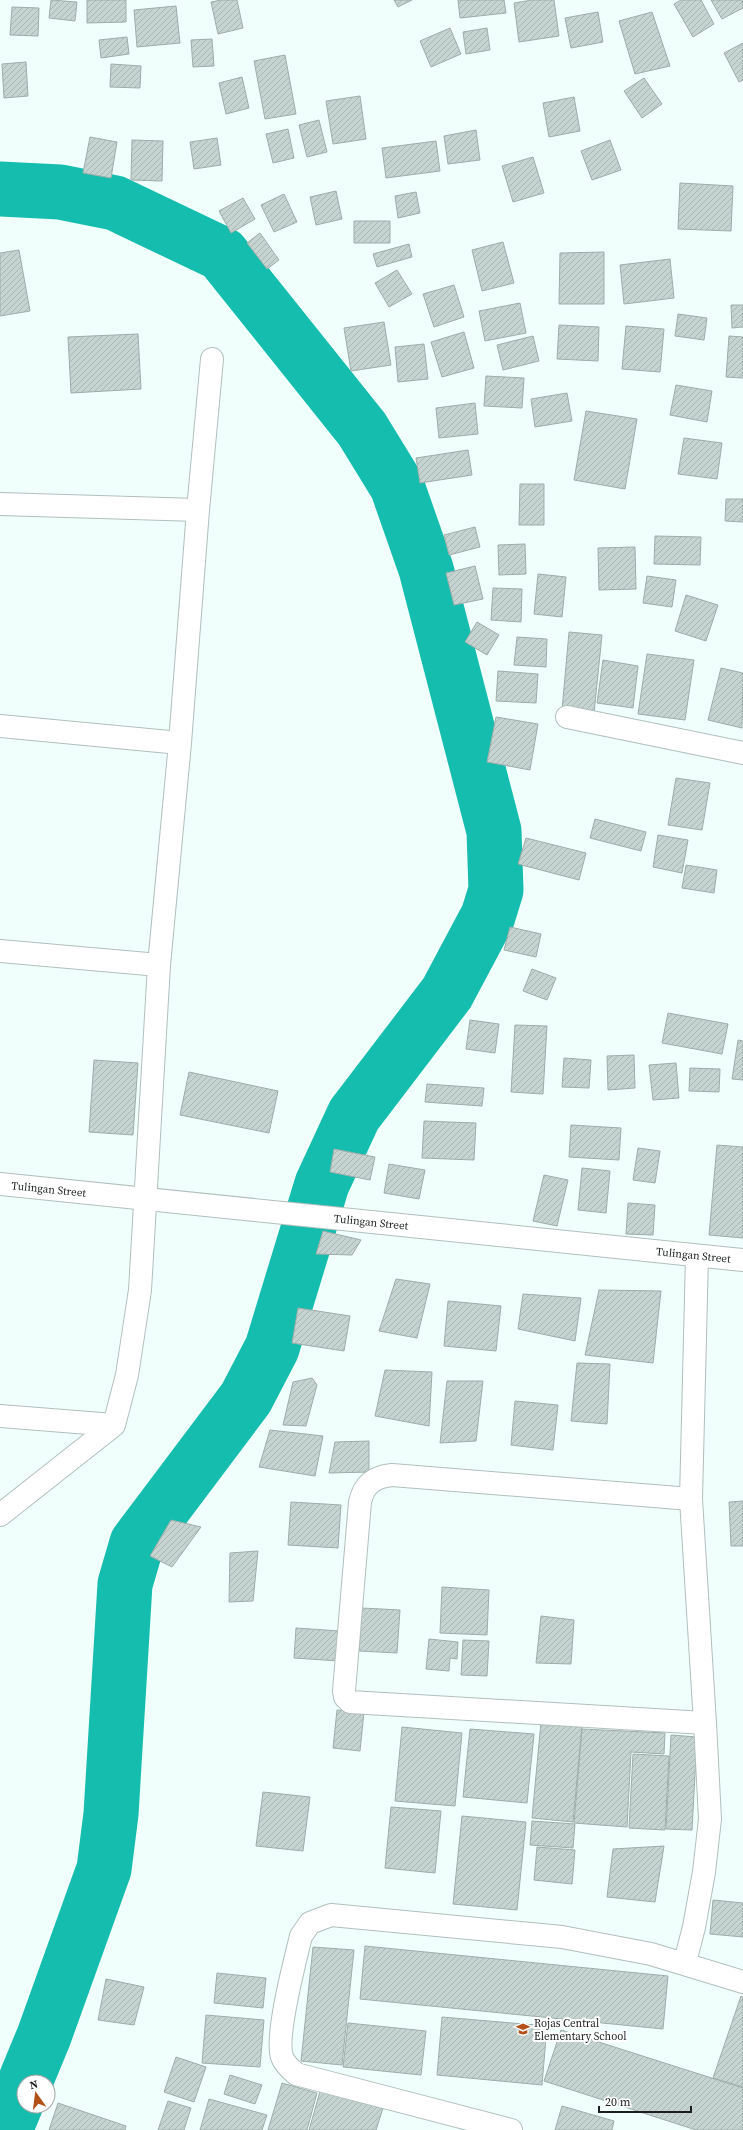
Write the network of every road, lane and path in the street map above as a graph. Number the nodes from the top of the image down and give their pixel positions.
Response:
1 (212, 358) dead end
2 (0, 504) edge
3 (198, 510) junction
4 (567, 717) dead end
5 (0, 726) edge
6 (180, 743) junction
7 (743, 753) edge
8 (0, 951) edge
9 (159, 965) junction
10 (0, 1184) edge
11 (144, 1198) junction
12 (697, 1256) junction
13 (743, 1260) edge
14 (0, 1416) edge
15 (114, 1425) junction
16 (690, 1499) junction
17 (0, 1515) edge
18 (706, 1723) junction
19 (685, 1962) junction
20 (743, 1982) edge
21 (511, 2130) edge

1 - 3 street
2 - 3 street
3 - 6 street
4 - 7 street
5 - 6 street
6 - 9 street
8 - 9 street
9 - 11 street
10 - 11 street, Tulingan Street
11 - 12 street, Tulingan Street
11 - 15 street
12 - 13 street, Tulingan Street
12 - 16 street
14 - 15 street
15 - 17 street
16 - 18 street
16 - 18 street
18 - 19 street
19 - 20 street
19 - 21 street

